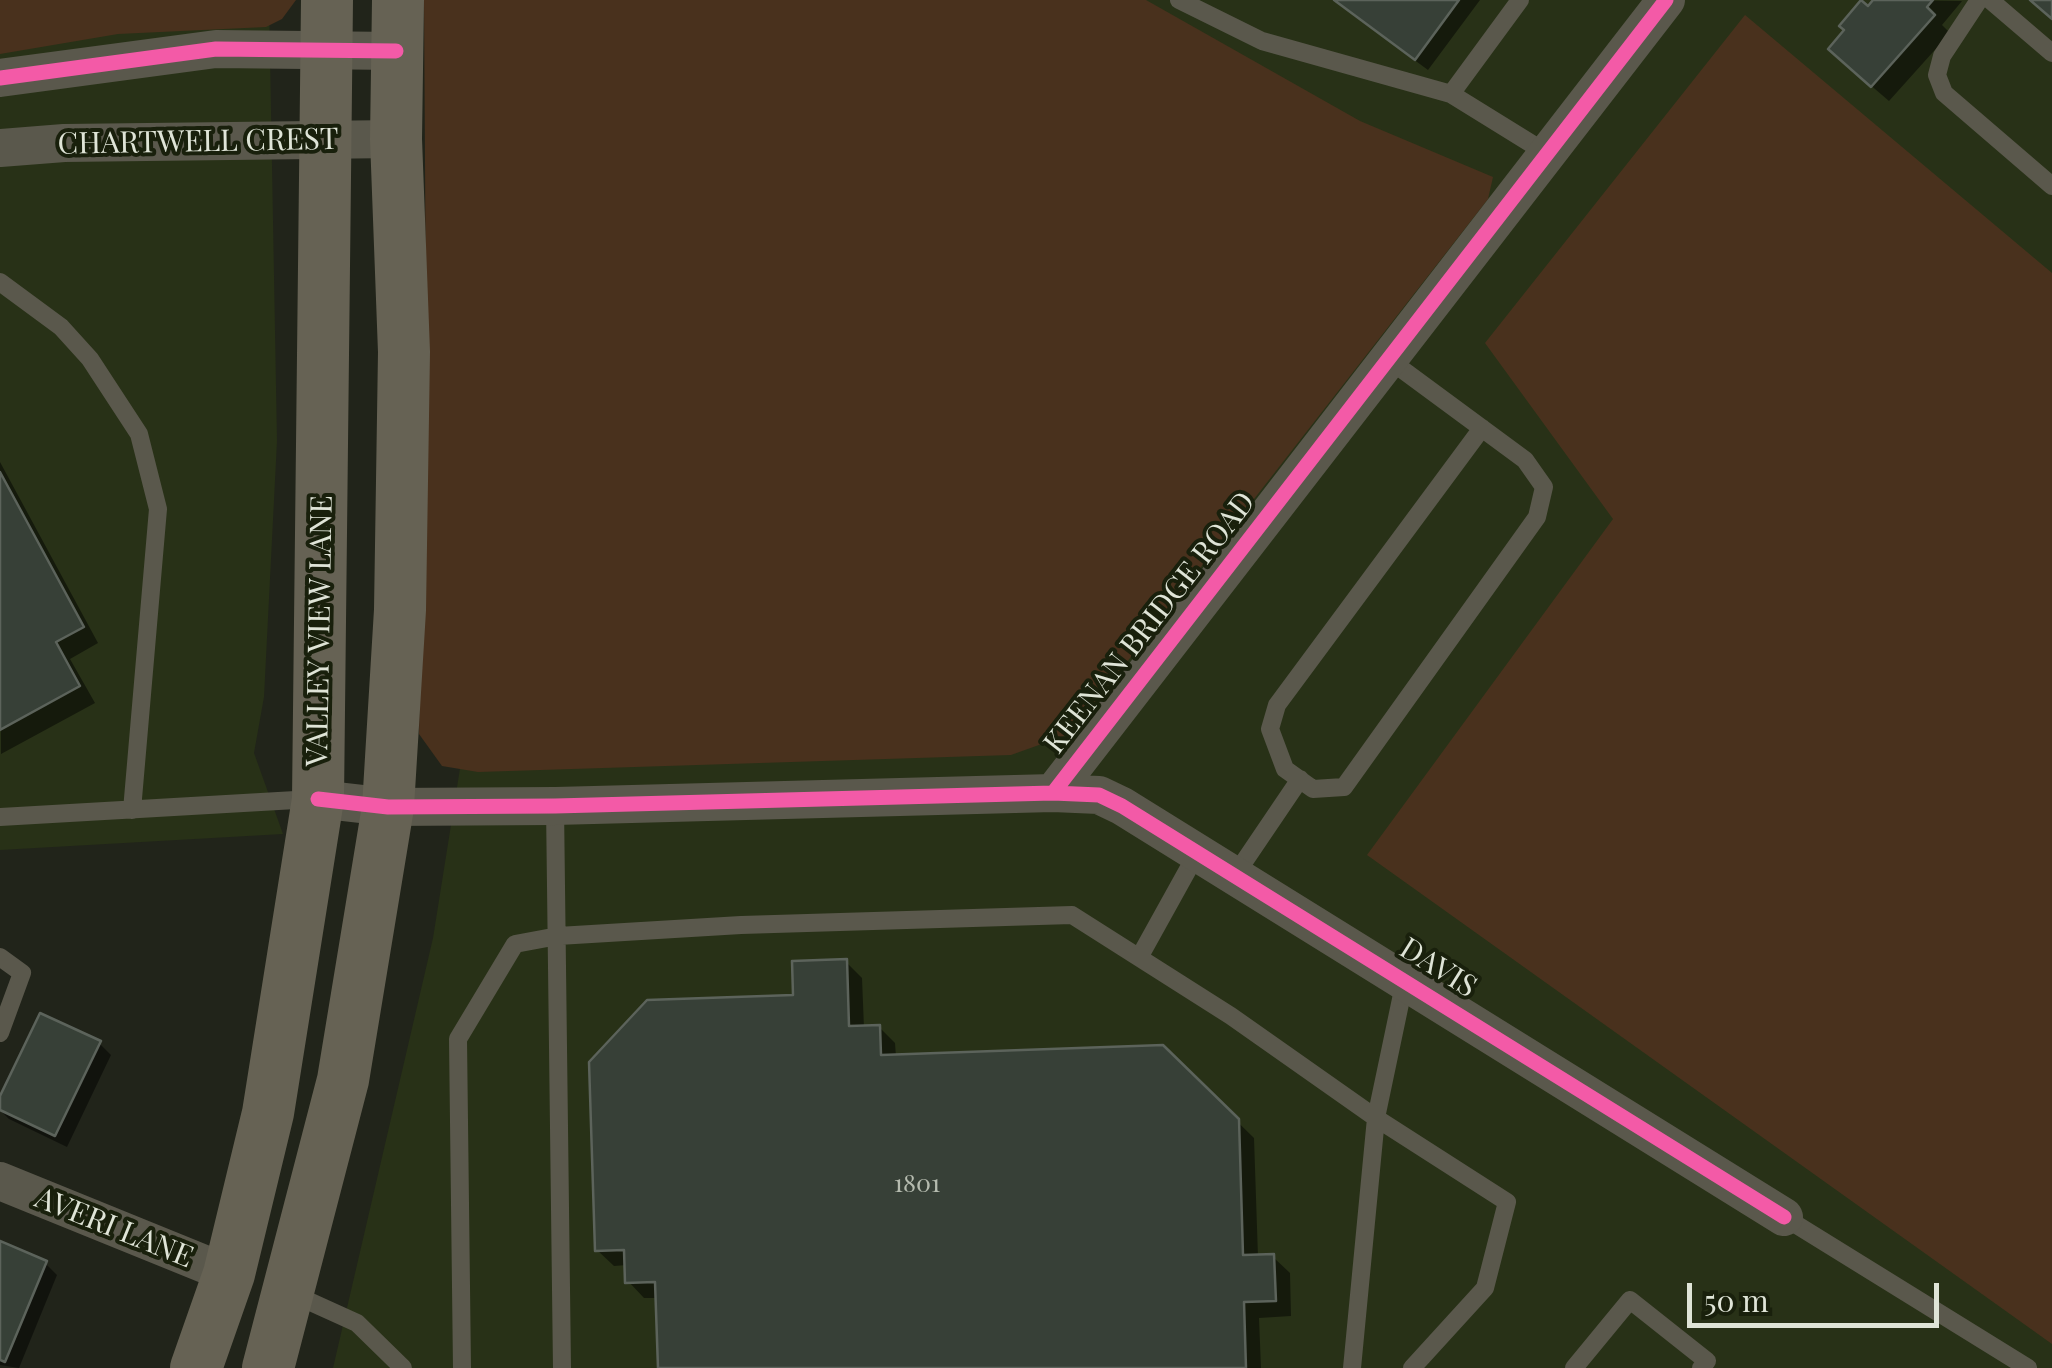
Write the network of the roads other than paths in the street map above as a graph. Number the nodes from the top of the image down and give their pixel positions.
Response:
1 (398, 0) edge
2 (1179, 0) edge
3 (1520, 0) edge
4 (1666, 0) edge
5 (1979, 0) edge
6 (1990, 0) edge
7 (327, 24) edge
8 (396, 51) junction
9 (2052, 53) edge
10 (0, 78) edge
11 (1451, 94) junction
12 (327, 138) junction
13 (396, 140) junction
14 (0, 148) edge
15 (1549, 155) junction
16 (2052, 186) edge
17 (0, 282) edge
18 (1388, 359) junction
19 (1482, 428) junction
20 (1300, 779) junction
21 (1054, 793) junction
22 (318, 799) junction
23 (556, 806) junction
24 (388, 807) junction
25 (132, 810) junction
26 (0, 816) edge
27 (1196, 854) junction
28 (1233, 878) junction
29 (558, 936) junction
30 (1140, 956) junction
31 (0, 957) edge
32 (1405, 979) junction
33 (0, 1032) edge
34 (1376, 1118) junction
35 (0, 1181) edge
36 (1784, 1217) joint
37 (228, 1274) junction
38 (290, 1293) junction
39 (2014, 1364) edge
40 (196, 1368) edge
41 (268, 1368) edge
42 (403, 1368) edge
43 (462, 1368) edge
44 (562, 1368) edge
45 (1352, 1368) edge
46 (1412, 1368) edge
47 (1574, 1368) edge
48 (1701, 1368) edge

1 - 8 main road
2 - 11 lane
3 - 11 lane
4 - 15 street, KEENAN BRIDGE ROAD
5 - 16 lane
6 - 9 lane
7 - 8 street
7 - 10 street
7 - 12 main road, VALLEY VIEW LANE
8 - 13 main road
11 - 15 lane
12 - 13 street, CHARTWELL CREST
12 - 14 street, CHARTWELL CREST
12 - 22 main road, VALLEY VIEW LANE
13 - 24 main road
15 - 18 street, KEENAN BRIDGE ROAD
17 - 25 lane
18 - 19 lane
18 - 21 street, KEENAN BRIDGE ROAD
19 - 20 lane
19 - 20 lane
20 - 28 lane
21 - 23 street, KEENAN BRIDGE ROAD
21 - 27 street, DAVIS
22 - 24 street, KEENAN BRIDGE ROAD
22 - 25 lane
22 - 37 main road, VALLEY VIEW LANE
23 - 24 street, KEENAN BRIDGE ROAD
23 - 29 lane
24 - 38 main road
25 - 26 lane
27 - 28 street, DAVIS
27 - 30 lane
28 - 32 street, DAVIS
29 - 30 lane
29 - 43 lane
29 - 44 lane
30 - 34 lane
31 - 33 lane
32 - 34 lane
32 - 36 street, DAVIS
34 - 45 lane
34 - 46 lane
35 - 37 street, AVERI LANE
36 - 39 lane
37 - 38 main road
37 - 40 main road, VALLEY VIEW LANE
38 - 41 main road
38 - 42 lane
47 - 48 lane

